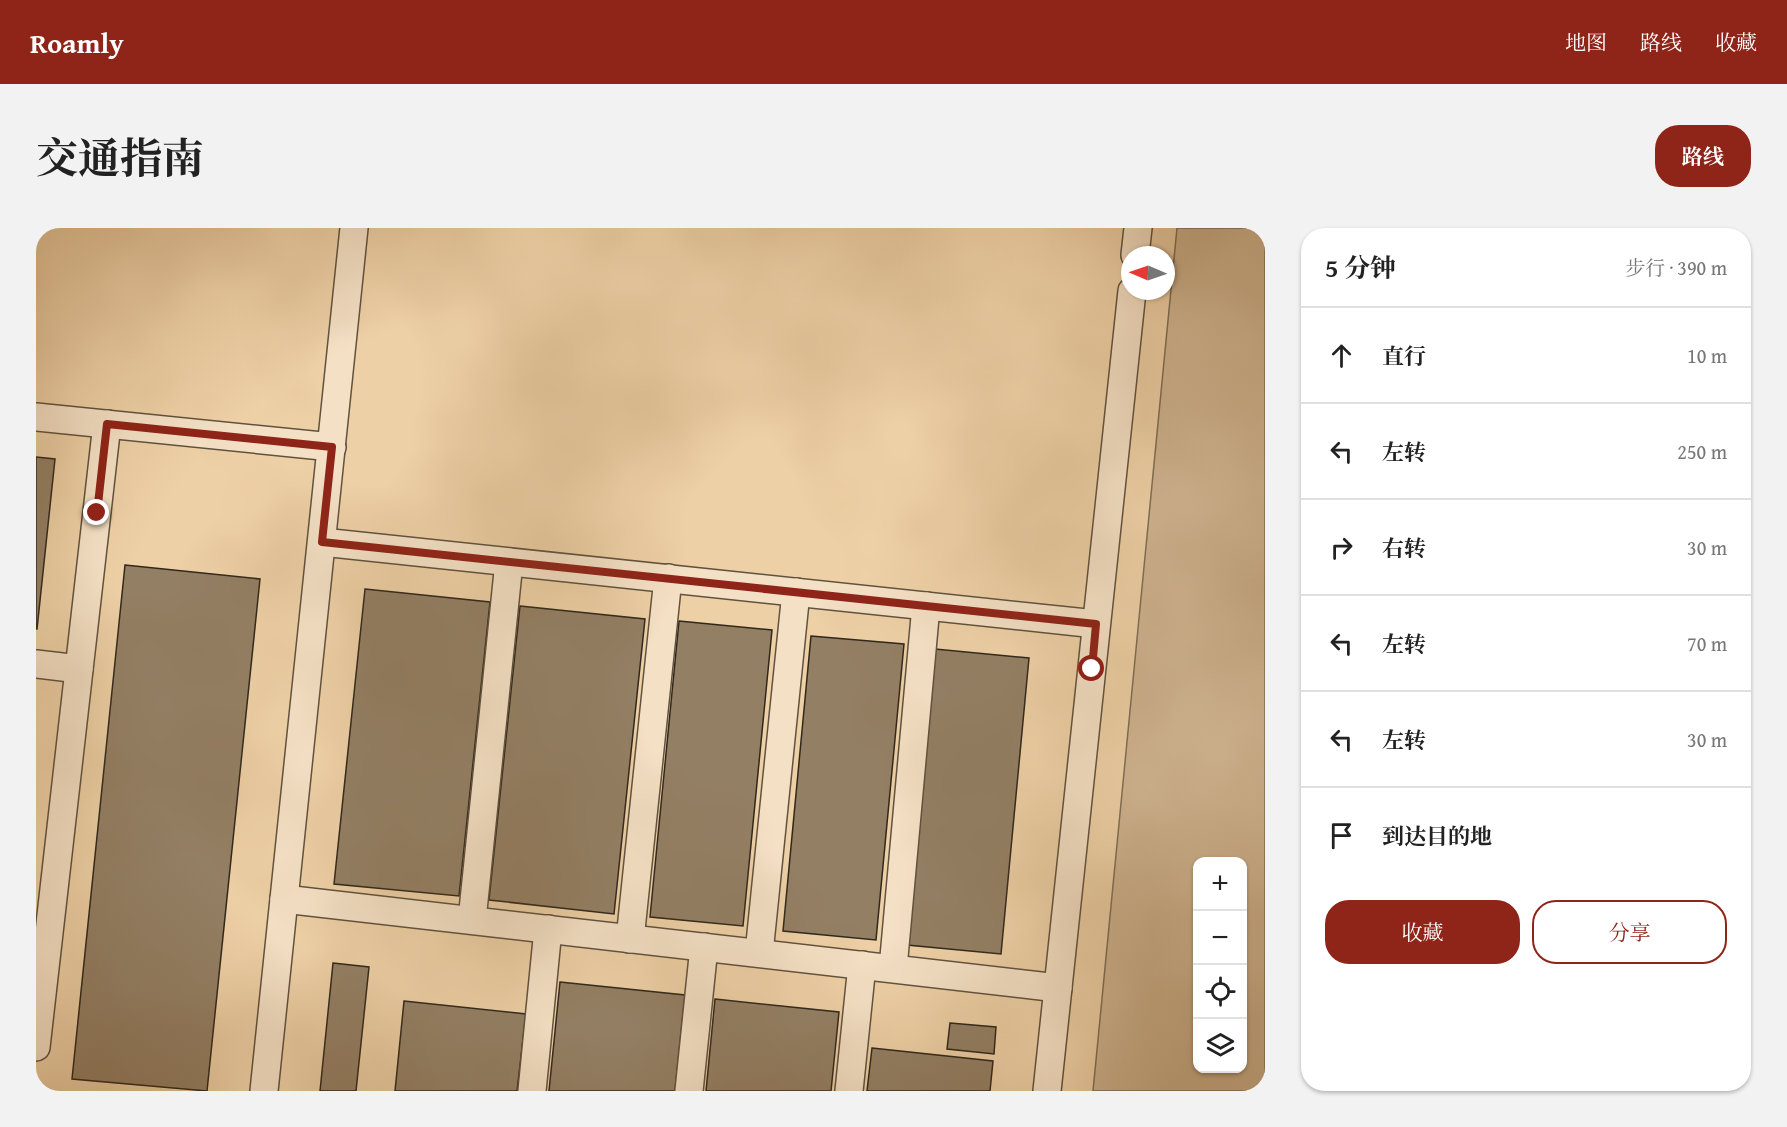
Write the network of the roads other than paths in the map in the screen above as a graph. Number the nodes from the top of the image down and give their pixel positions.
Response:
1 (354, 228) edge
2 (1138, 228) edge
3 (1136, 246) edge
4 (1131, 300) edge
5 (36, 417) edge
6 (107, 424) junction
7 (332, 447) junction
8 (322, 542) junction
9 (509, 562) junction
10 (668, 578) junction
11 (796, 592) junction
12 (926, 606) junction
13 (1096, 624) junction
14 (36, 664) edge
15 (79, 669) junction
16 (284, 899) junction
17 (44, 911) edge
18 (472, 921) junction
19 (548, 929) junction
20 (630, 939) junction
21 (704, 947) junction
22 (759, 953) junction
23 (862, 965) junction
24 (893, 968) junction
25 (1058, 988) junction
26 (36, 1047) edge
27 (264, 1091) edge
28 (532, 1091) edge
29 (688, 1091) edge
30 (849, 1091) edge
31 (1047, 1091) edge

1 - 7 lane
2 - 3 lane
4 - 13 lane
5 - 6 lane
6 - 7 lane
6 - 15 lane
7 - 8 lane
8 - 9 lane
8 - 16 lane
9 - 10 lane
9 - 18 lane
10 - 11 lane
10 - 20 lane
11 - 12 lane
11 - 22 lane
12 - 13 lane
12 - 24 lane
13 - 25 lane
14 - 15 lane
15 - 17 lane
16 - 18 lane
16 - 27 lane
17 - 26 lane
18 - 19 lane
19 - 20 lane
19 - 28 lane
20 - 21 lane
21 - 22 lane
21 - 29 lane
22 - 23 lane
23 - 24 lane
23 - 30 lane
24 - 25 lane
25 - 31 lane

